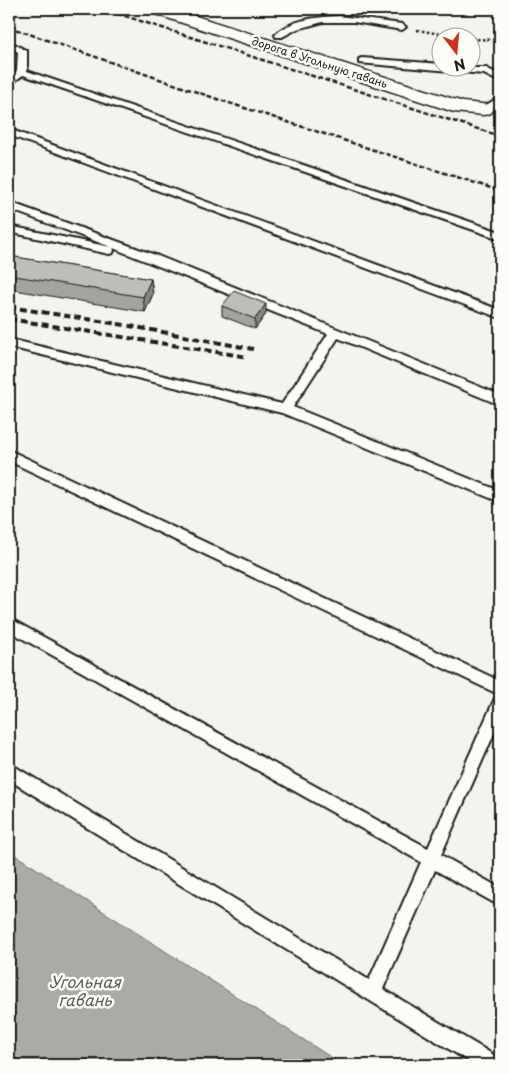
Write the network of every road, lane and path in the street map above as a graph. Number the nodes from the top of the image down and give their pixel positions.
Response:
1 (158, 9) edge
2 (193, 9) edge
3 (402, 27) joint
4 (432, 32) edge
5 (279, 35) junction
6 (482, 39) edge
7 (500, 40) edge
8 (9, 44) edge
9 (362, 61) junction
10 (432, 66) edge
11 (482, 71) edge
12 (22, 72) junction
13 (500, 79) edge
14 (9, 82) edge
15 (500, 100) edge
16 (492, 112) edge
17 (9, 132) edge
18 (9, 206) edge
19 (9, 229) edge
20 (500, 236) edge
21 (154, 259) junction
22 (500, 314) edge
23 (336, 333) junction
24 (9, 343) edge
25 (500, 400) edge
26 (285, 409) junction
27 (9, 455) edge
28 (500, 498) edge
29 (9, 624) edge
30 (500, 688) edge
31 (500, 703) edge
32 (9, 771) edge
33 (430, 858) junction
34 (500, 897) edge
35 (373, 991) junction
36 (492, 1065) edge

1 - 16 street, дорога в Угольную гавань
2 - 5 street, дорога в Угольную гавань
3 - 4 path
3 - 5 lane
5 - 9 street, дорога в Угольную гавань
6 - 7 path
8 - 12 lane
9 - 10 lane
9 - 16 street, дорога в Угольную гавань
11 - 13 lane
12 - 14 lane
12 - 20 lane
15 - 16 lane
17 - 22 lane
18 - 21 lane
19 - 21 lane
21 - 23 lane
23 - 25 lane
23 - 26 lane
24 - 26 lane
26 - 28 lane
27 - 30 lane
29 - 33 lane
31 - 33 lane
32 - 35 lane
33 - 34 lane
33 - 35 lane
35 - 36 lane

